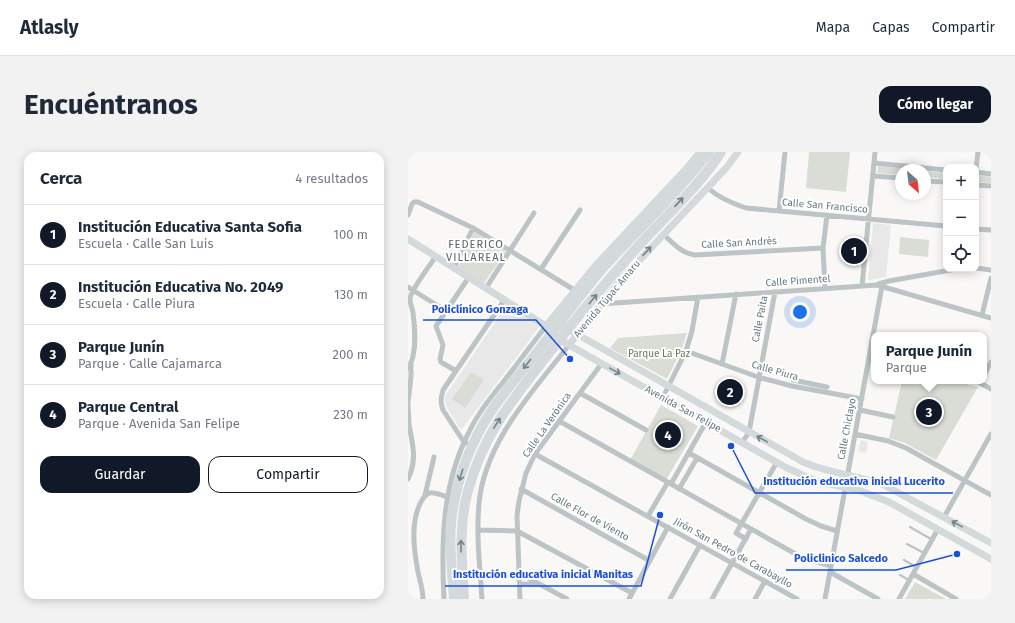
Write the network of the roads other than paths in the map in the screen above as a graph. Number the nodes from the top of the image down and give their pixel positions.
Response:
1 (700, 152) edge
2 (709, 152) edge
3 (722, 152) edge
4 (738, 152) edge
5 (785, 152) edge
6 (875, 152) edge
7 (978, 152) edge
8 (874, 163) junction
9 (977, 164) edge
10 (943, 170) edge
11 (979, 172) edge
12 (991, 174) edge
13 (873, 176) junction
14 (895, 178) edge
15 (931, 181) edge
16 (943, 182) edge
17 (979, 185) edge
18 (991, 186) edge
19 (708, 188) junction
20 (667, 194) junction
21 (580, 210) dead end
22 (779, 211) junction
23 (534, 213) dead end
24 (408, 215) edge
25 (827, 215) junction
26 (869, 219) junction
27 (943, 226) edge
28 (472, 228) junction
29 (979, 229) edge
30 (991, 230) edge
31 (632, 232) junction
32 (658, 234) junction
33 (408, 238) edge
34 (823, 248) junction
35 (510, 251) junction
36 (436, 256) junction
37 (454, 268) junction
38 (979, 268) edge
39 (541, 269) junction
40 (991, 270) edge
41 (943, 271) edge
42 (469, 277) junction
43 (991, 278) edge
44 (615, 279) junction
45 (862, 286) junction
46 (880, 286) junction
47 (408, 287) edge
48 (486, 288) junction
49 (824, 288) junction
50 (414, 290) junction
51 (576, 291) junction
52 (775, 292) junction
53 (736, 294) junction
54 (698, 297) junction
55 (505, 299) junction
56 (601, 304) junction
57 (446, 311) junction
58 (982, 315) junction
59 (991, 318) edge
60 (568, 329) junction
61 (875, 332) edge
62 (557, 336) junction
63 (686, 351) junction
64 (602, 363) junction
65 (722, 364) junction
66 (871, 364) edge
67 (409, 366) edge
68 (456, 371) junction
69 (758, 377) junction
70 (794, 380) dead end
71 (668, 386) junction
72 (826, 389) junction
73 (580, 393) junction
74 (662, 398) junction
75 (862, 399) junction
76 (408, 404) edge
77 (860, 410) junction
78 (893, 417) dead end
79 (560, 421) junction
80 (706, 422) junction
81 (646, 430) dead end
82 (749, 432) junction
83 (855, 434) junction
84 (991, 434) edge
85 (742, 443) junction
86 (468, 444) junction
87 (689, 453) junction
88 (535, 454) junction
89 (434, 457) dead end
90 (697, 458) junction
91 (777, 462) junction
92 (847, 475) junction
93 (408, 479) edge
94 (966, 480) junction
95 (670, 483) junction
96 (680, 488) junction
97 (845, 488) junction
98 (521, 489) junction
99 (759, 493) junction
100 (425, 495) junction
101 (991, 495) edge
102 (447, 497) junction
103 (648, 516) junction
104 (944, 517) junction
105 (742, 524) junction
106 (668, 527) junction
107 (910, 527) dead end
108 (752, 529) junction
109 (938, 529) junction
110 (447, 530) junction
111 (478, 530) junction
112 (517, 531) junction
113 (837, 531) junction
114 (746, 538) junction
115 (932, 539) junction
116 (991, 543) edge
117 (907, 544) dead end
118 (700, 545) junction
119 (924, 553) junction
120 (991, 559) edge
121 (904, 560) dead end
122 (650, 561) junction
123 (732, 563) junction
124 (831, 566) junction
125 (917, 567) junction
126 (830, 572) junction
127 (519, 574) junction
128 (913, 574) junction
129 (900, 575) dead end
130 (910, 580) junction
131 (765, 582) junction
132 (520, 584) junction
133 (539, 584) junction
134 (632, 593) junction
135 (423, 599) edge
136 (444, 599) edge
137 (454, 599) edge
138 (464, 599) edge
139 (482, 599) edge
140 (520, 599) edge
141 (567, 599) edge
142 (629, 599) edge
143 (670, 599) edge
144 (712, 599) edge
145 (755, 599) edge
146 (796, 599) edge
147 (825, 599) edge
148 (878, 599) edge
149 (899, 599) edge
150 (956, 599) edge

1 - 20 main road, Avenida Túpac Amaru
2 - 20 highway, Avenida Túpac Amaru
32 -> 3 highway, Avenida Túpac Amaru
4 - 19 main road, Avenida Túpac Amaru
5 - 22 street
6 - 8 street
7 - 9 street
8 - 10 street
8 - 13 street
11 - 12 street
13 - 14 street
13 - 26 street
15 - 16 street
17 - 18 street
19 - 22 street, Calle San Francisco
19 - 32 main road, Avenida Túpac Amaru
20 - 31 highway, Avenida Túpac Amaru
21 - 39 street
22 - 25 street, Calle San Francisco
23 - 35 street
24 - 28 street
25 - 26 street, Calle San Francisco
25 - 34 street
26 - 27 street, Calle San Francisco
26 - 45 street
28 - 35 street
28 - 37 street
29 - 30 street
31 - 51 main road, Avenida Túpac Amaru
31 - 60 highway, Avenida Túpac Amaru
32 - 34 street, Calle San Andrés
44 -> 32 highway, Avenida Túpac Amaru
33 - 36 main road, Avenida San Felipe
34 - 49 street
35 - 39 street
35 - 48 street
36 - 37 main road, Avenida San Felipe
36 - 50 street
37 - 42 main road, Avenida San Felipe
38 - 40 street
39 - 51 street
41 - 46 street
42 - 48 main road, Avenida San Felipe
42 - 57 street
43 - 58 street
44 - 56 main road, Avenida Túpac Amaru
60 -> 44 highway, Avenida Túpac Amaru
45 - 46 street, Calle Pimentel
45 - 49 street, Calle Pimentel
46 - 58 street, Calle Pimentel
46 - 61 street, Calle Chiclayo
47 - 50 street
48 - 55 main road, Avenida San Felipe
49 - 52 street, Calle Pimentel
50 - 57 street
50 - 67 street
51 - 62 main road, Avenida Túpac Amaru
52 - 53 street, Calle Pimentel
52 - 69 street, Calle Paita
53 - 54 street, Calle Pimentel
53 - 65 street
54 - 56 street, Calle Pimentel
54 - 63 street
55 - 62 main road, Avenida San Felipe
55 - 68 street
56 - 60 main road, Avenida Túpac Amaru
57 - 68 street
58 - 59 street, Calle Pimentel
60 - 62 highway, Avenida Túpac Amaru
60 - 62 main road, Avenida Túpac Amaru
60 - 71 main road, Avenida San Felipe
62 - 64 main road, Avenida San Felipe
62 -> 86 highway, Avenida Túpac Amaru
62 - 111 street, Avenida Túpac Amaru
138 -> 62 highway, Avenida Túpac Amaru
63 - 65 street, Calle Piura
63 - 71 street
64 - 73 street, Calle La Verónica
64 -> 74 main road, Avenida San Felipe
65 - 69 street, Calle Piura
66 - 75 street, Calle Chiclayo
67 - 76 street
68 - 86 street
69 - 72 street, Calle Piura
69 - 82 street, Calle Paita
70 - 72 street
71 - 74 street
71 - 82 main road, Avenida San Felipe
72 - 75 street, Calle Piura
73 - 79 street, Calle La Verónica
73 - 81 street
74 - 80 main road, Avenida San Felipe
75 - 77 street, Calle Chiclayo
76 - 93 street
77 - 78 street
77 - 83 street, Calle Chiclayo
79 - 88 street, Calle La Verónica
79 - 95 street
80 - 85 main road, Avenida San Felipe
80 - 87 street
82 - 85 street, Calle Paita
92 -> 82 main road, Avenida San Felipe
83 - 92 street, Calle Chiclayo
83 - 94 street
84 - 94 street
85 - 91 main road, Avenida San Felipe
86 - 102 street, Avenida Túpac Amaru
86 -> 110 highway, Avenida Túpac Amaru
87 - 90 street
87 - 95 street
88 - 98 street, Calle La Verónica
88 - 103 street, Jirón San Pedro de Carabayllo
89 - 100 street
90 - 96 street
90 - 99 street
91 - 97 main road, Avenida San Felipe
91 - 99 street
92 - 97 street, Calle Chiclayo
92 - 104 main road, Avenida San Felipe
94 - 101 street
94 - 104 street
95 - 96 street
95 - 103 street
96 - 105 street
97 - 109 main road, Avenida San Felipe
97 - 113 street, Calle Chiclayo
98 - 112 street, Calle La Verónica
98 - 122 street, Calle Flor de Viento
99 - 105 street
99 - 113 street
100 - 102 street
100 - 135 street
102 - 110 street, Avenida Túpac Amaru
103 - 106 street, Jirón San Pedro de Carabayllo
116 -> 104 main road, Avenida San Felipe
105 - 108 street
105 - 114 street
106 - 118 street, Jirón San Pedro de Carabayllo
106 - 122 street
107 - 115 lane
108 - 114 street
108 - 124 street
109 - 115 street
109 - 120 main road, Avenida San Felipe
110 - 136 street, Avenida Túpac Amaru
110 - 137 highway, Avenida Túpac Amaru
111 - 112 street
111 - 139 street, Avenida Túpac Amaru
112 - 127 street, Calle La Verónica
112 - 134 street
113 - 124 street, Calle Chiclayo
114 - 123 street
115 - 119 street
117 - 119 lane
118 - 123 street, Jirón San Pedro de Carabayllo
118 - 143 street
119 - 125 street
121 - 125 lane
122 - 134 street
123 - 131 street, Jirón San Pedro de Carabayllo
123 - 144 street
124 - 126 street, Calle Chiclayo
125 - 128 street
126 - 147 street, Calle Chiclayo
126 - 148 street
127 - 132 street, Calle La Verónica
127 - 133 street
128 - 130 street
128 - 150 street
129 - 130 lane
130 - 149 street
131 - 145 street
131 - 146 street, Jirón San Pedro de Carabayllo
132 - 133 street
132 - 140 street, Calle La Verónica
133 - 141 street
134 - 142 street

